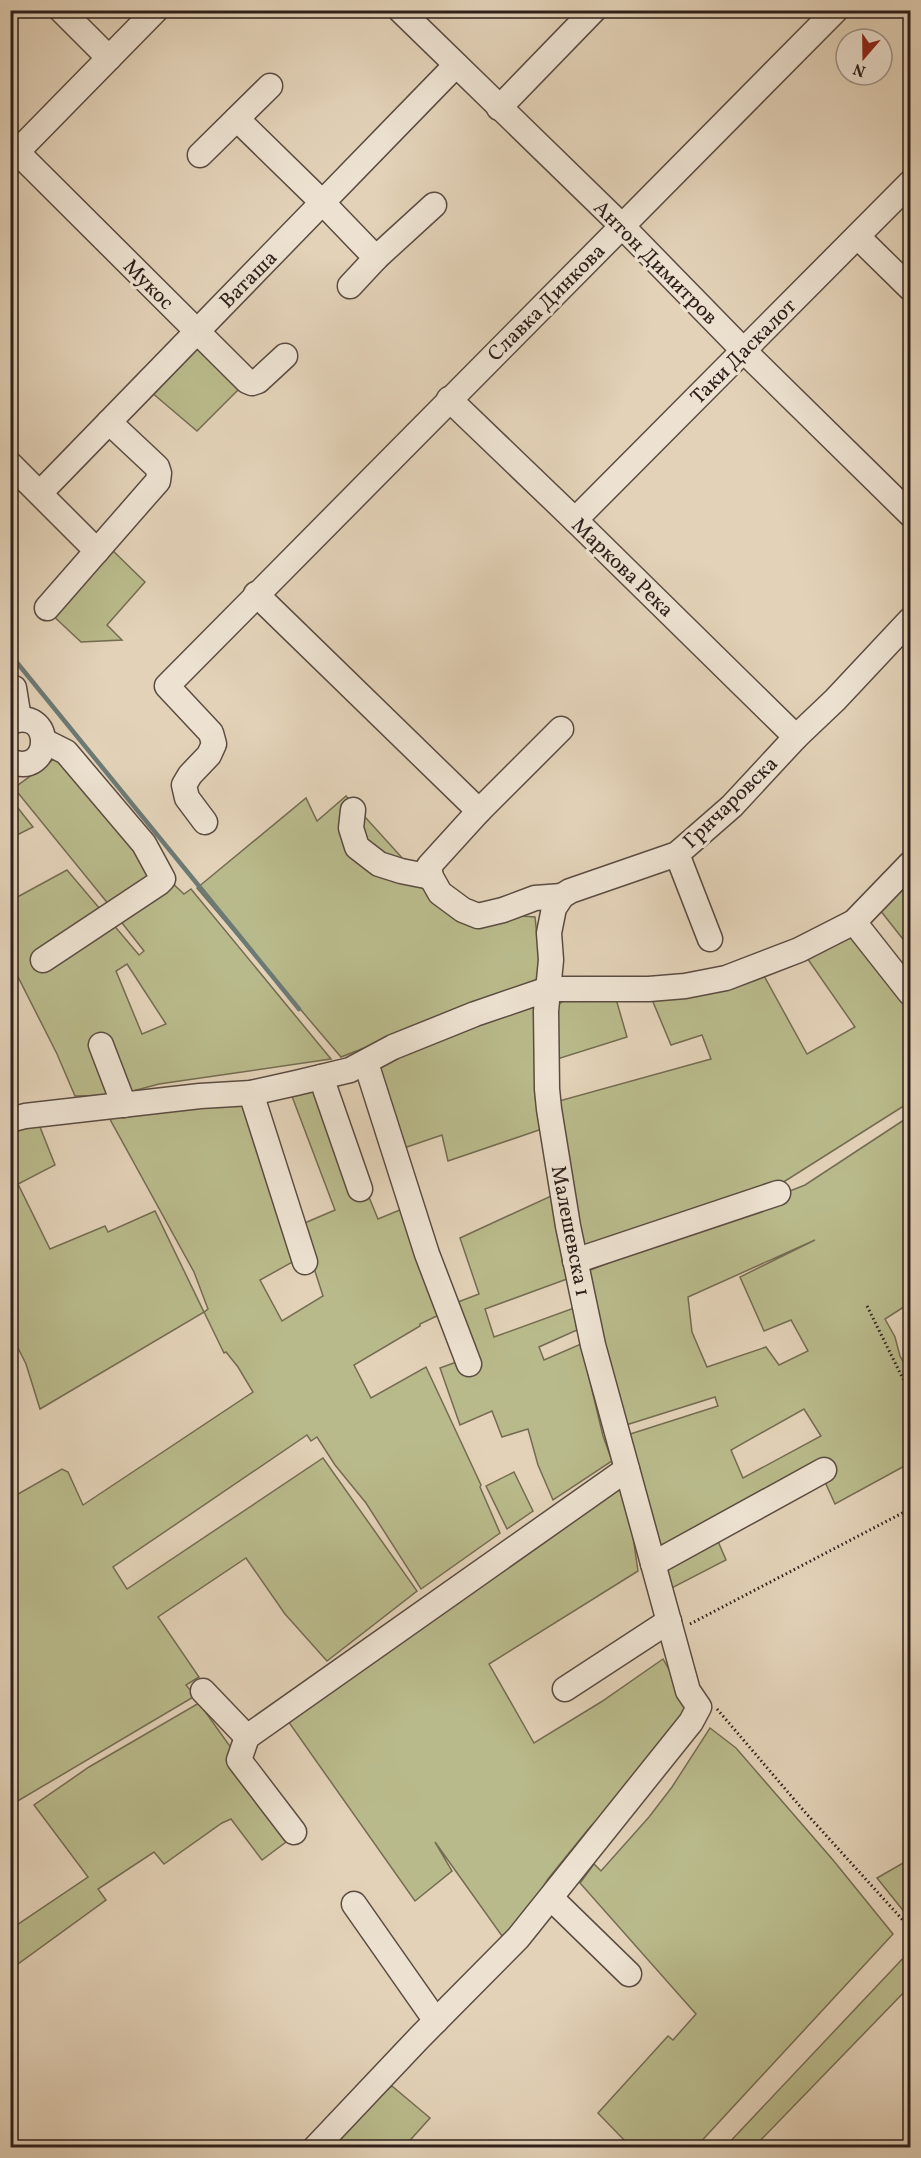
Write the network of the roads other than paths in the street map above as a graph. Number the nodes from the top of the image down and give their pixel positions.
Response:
1 (61, 10) edge
2 (156, 10) edge
3 (400, 10) edge
4 (594, 10) edge
5 (836, 10) edge
6 (109, 58) junction
7 (456, 65) junction
8 (270, 86) dead end
9 (499, 108) junction
10 (237, 119) junction
11 (14, 155) edge
12 (200, 155) dead end
13 (910, 183) edge
14 (323, 202) junction
15 (434, 205) dead end
16 (621, 225) junction
17 (858, 237) junction
18 (376, 258) junction
19 (350, 286) dead end
20 (910, 288) edge
21 (196, 332) junction
22 (743, 350) junction
23 (285, 356) dead end
24 (449, 399) junction
25 (109, 422) junction
26 (10, 464) edge
27 (40, 493) junction
28 (910, 514) edge
29 (575, 520) junction
30 (97, 551) junction
31 (256, 594) junction
32 (47, 608) dead end
33 (910, 620) edge
34 (12, 687) edge
35 (15, 720) edge
36 (561, 729) dead end
37 (796, 737) junction
38 (44, 741) junction
39 (10, 761) edge
40 (353, 810) dead end
41 (479, 811) junction
42 (204, 822) dead end
43 (676, 854) junction
44 (910, 864) edge
45 (431, 878) junction
46 (562, 896) junction
47 (854, 922) junction
48 (710, 939) dead end
49 (43, 960) dead end
50 (548, 988) junction
51 (910, 993) edge
52 (101, 1045) dead end
53 (366, 1062) junction
54 (321, 1077) junction
55 (251, 1093) junction
56 (124, 1105) junction
57 (10, 1120) edge
58 (360, 1189) dead end
59 (778, 1193) dead end
60 (575, 1261) junction
61 (305, 1262) dead end
62 (469, 1364) dead end
63 (627, 1469) junction
64 (824, 1470) dead end
65 (653, 1564) junction
66 (671, 1627) junction
67 (565, 1689) dead end
68 (203, 1691) dead end
69 (247, 1737) junction
70 (294, 1833) dead end
71 (551, 1898) junction
72 (354, 1904) dead end
73 (629, 1974) dead end
74 (436, 2021) junction
75 (315, 2148) edge

1 - 6 street
2 - 6 street
3 - 7 street, Антон Димитров
4 - 9 street
5 - 16 street, Славка Динкова
6 - 11 street
7 - 9 street, Антон Димитров
7 - 14 street, Ваташа
8 - 10 street
9 - 16 street, Антон Димитров
10 - 12 street
10 - 14 street
11 - 21 street, Мукос
13 - 17 street, Таки Даскалот
14 - 18 street
14 - 21 street, Ваташа
15 - 18 street
16 - 22 street, Антон Димитров
16 - 24 street, Славка Динкова
17 - 20 street
17 - 22 street, Таки Даскалот
18 - 19 street
21 - 23 street, Мукос
21 - 25 street, Ваташа
22 - 28 street, Антон Димитров
22 - 29 street, Таки Даскалот
24 - 29 street, Маркова Река
24 - 31 street, Славка Динкова
25 - 27 street, Ваташа
25 - 30 street
26 - 27 street
27 - 30 street
29 - 37 street, Маркова Река
30 - 32 street
31 - 41 street
31 - 42 street, Славка Динкова
33 - 37 street, Грнчаровска
34 - 35 street
35 - 38 street
36 - 41 street
37 - 43 street, Грнчаровска
38 - 39 street
38 - 49 street
40 - 45 street
41 - 45 street
43 - 46 street, Грнчаровска
43 - 48 street
44 - 47 street
45 - 46 street, Грнчаровска
46 - 50 street
47 - 50 street
47 - 51 street
50 - 53 street
50 - 60 street, Малешевска 1
52 - 56 street
53 - 54 street
53 - 62 street
54 - 55 street
54 - 58 street
55 - 56 street
55 - 61 street
56 - 57 street
59 - 60 street
60 - 63 street, Малешевска 1
63 - 65 street, Малешевска 1
63 - 69 street
64 - 65 street
65 - 66 street, Малешевска 1
66 - 67 street
66 - 71 street, Малешевска 1
68 - 69 street
69 - 70 street
71 - 73 street
71 - 74 street
72 - 74 street
74 - 75 street

